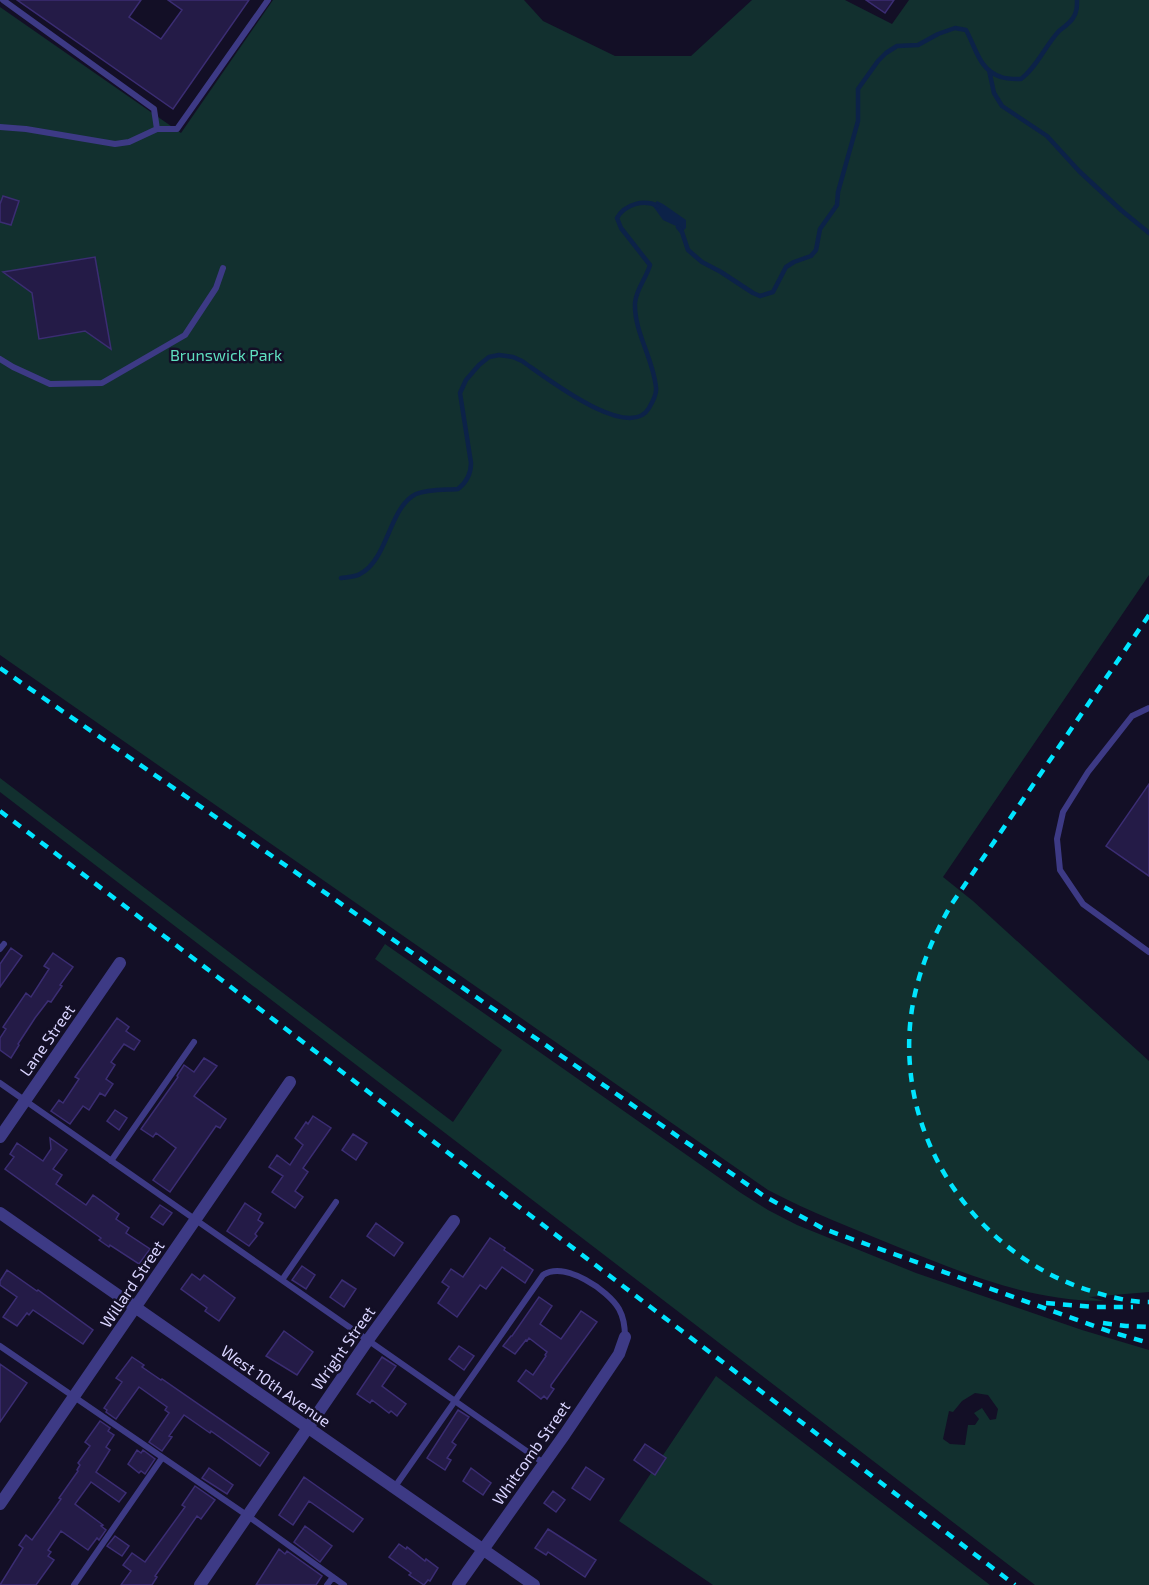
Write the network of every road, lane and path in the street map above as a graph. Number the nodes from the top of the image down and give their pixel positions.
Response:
1 (3, 0) edge
2 (268, 0) edge
3 (0, 127) edge
4 (158, 129) junction
5 (223, 268) dead end
6 (0, 359) edge
7 (1149, 708) edge
8 (1149, 952) edge
9 (120, 963) dead end
10 (194, 1042) dead end
11 (290, 1082) dead end
12 (0, 1083) edge
13 (25, 1101) junction
14 (0, 1137) edge
15 (111, 1161) junction
16 (336, 1202) dead end
17 (0, 1213) edge
18 (196, 1219) junction
19 (454, 1221) dead end
20 (282, 1280) junction
21 (136, 1308) junction
22 (625, 1337) joint
23 (368, 1340) junction
24 (0, 1346) edge
25 (74, 1398) junction
26 (456, 1400) junction
27 (308, 1428) junction
28 (162, 1458) junction
29 (545, 1464) junction
30 (394, 1488) junction
31 (0, 1504) edge
32 (248, 1516) junction
33 (483, 1550) junction
34 (333, 1577) junction
35 (74, 1585) edge
36 (200, 1585) edge
37 (327, 1585) edge
38 (344, 1585) edge
39 (458, 1585) edge
40 (534, 1585) edge

1 - 4 lane
2 - 4 lane
3 - 4 lane
5 - 6 lane
7 - 8 lane
9 - 13 street, Lane Street
10 - 15 lane
11 - 18 street, Willard Street
12 - 13 lane
13 - 14 street, Lane Street
13 - 15 lane
15 - 18 lane
16 - 20 lane
17 - 21 street, West 10th Avenue
18 - 20 lane
18 - 21 street, Willard Street
19 - 23 street, Wright Street
20 - 23 lane
21 - 25 street, Willard Street
21 - 27 street, West 10th Avenue
22 - 26 lane
22 - 29 street, Whitcomb Street
23 - 26 lane
23 - 27 street, Wright Street
24 - 25 lane
25 - 28 lane
25 - 31 street, Willard Street
26 - 29 lane
26 - 30 lane
27 - 30 street, West 10th Avenue
27 - 32 street, Wright Street
28 - 32 lane
28 - 35 lane
29 - 33 street, Whitcomb Street
30 - 33 street, West 10th Avenue
32 - 34 lane
32 - 36 street, Wright Street
33 - 39 street, Whitcomb Street
33 - 40 street, West 10th Avenue
34 - 37 lane
34 - 38 lane

